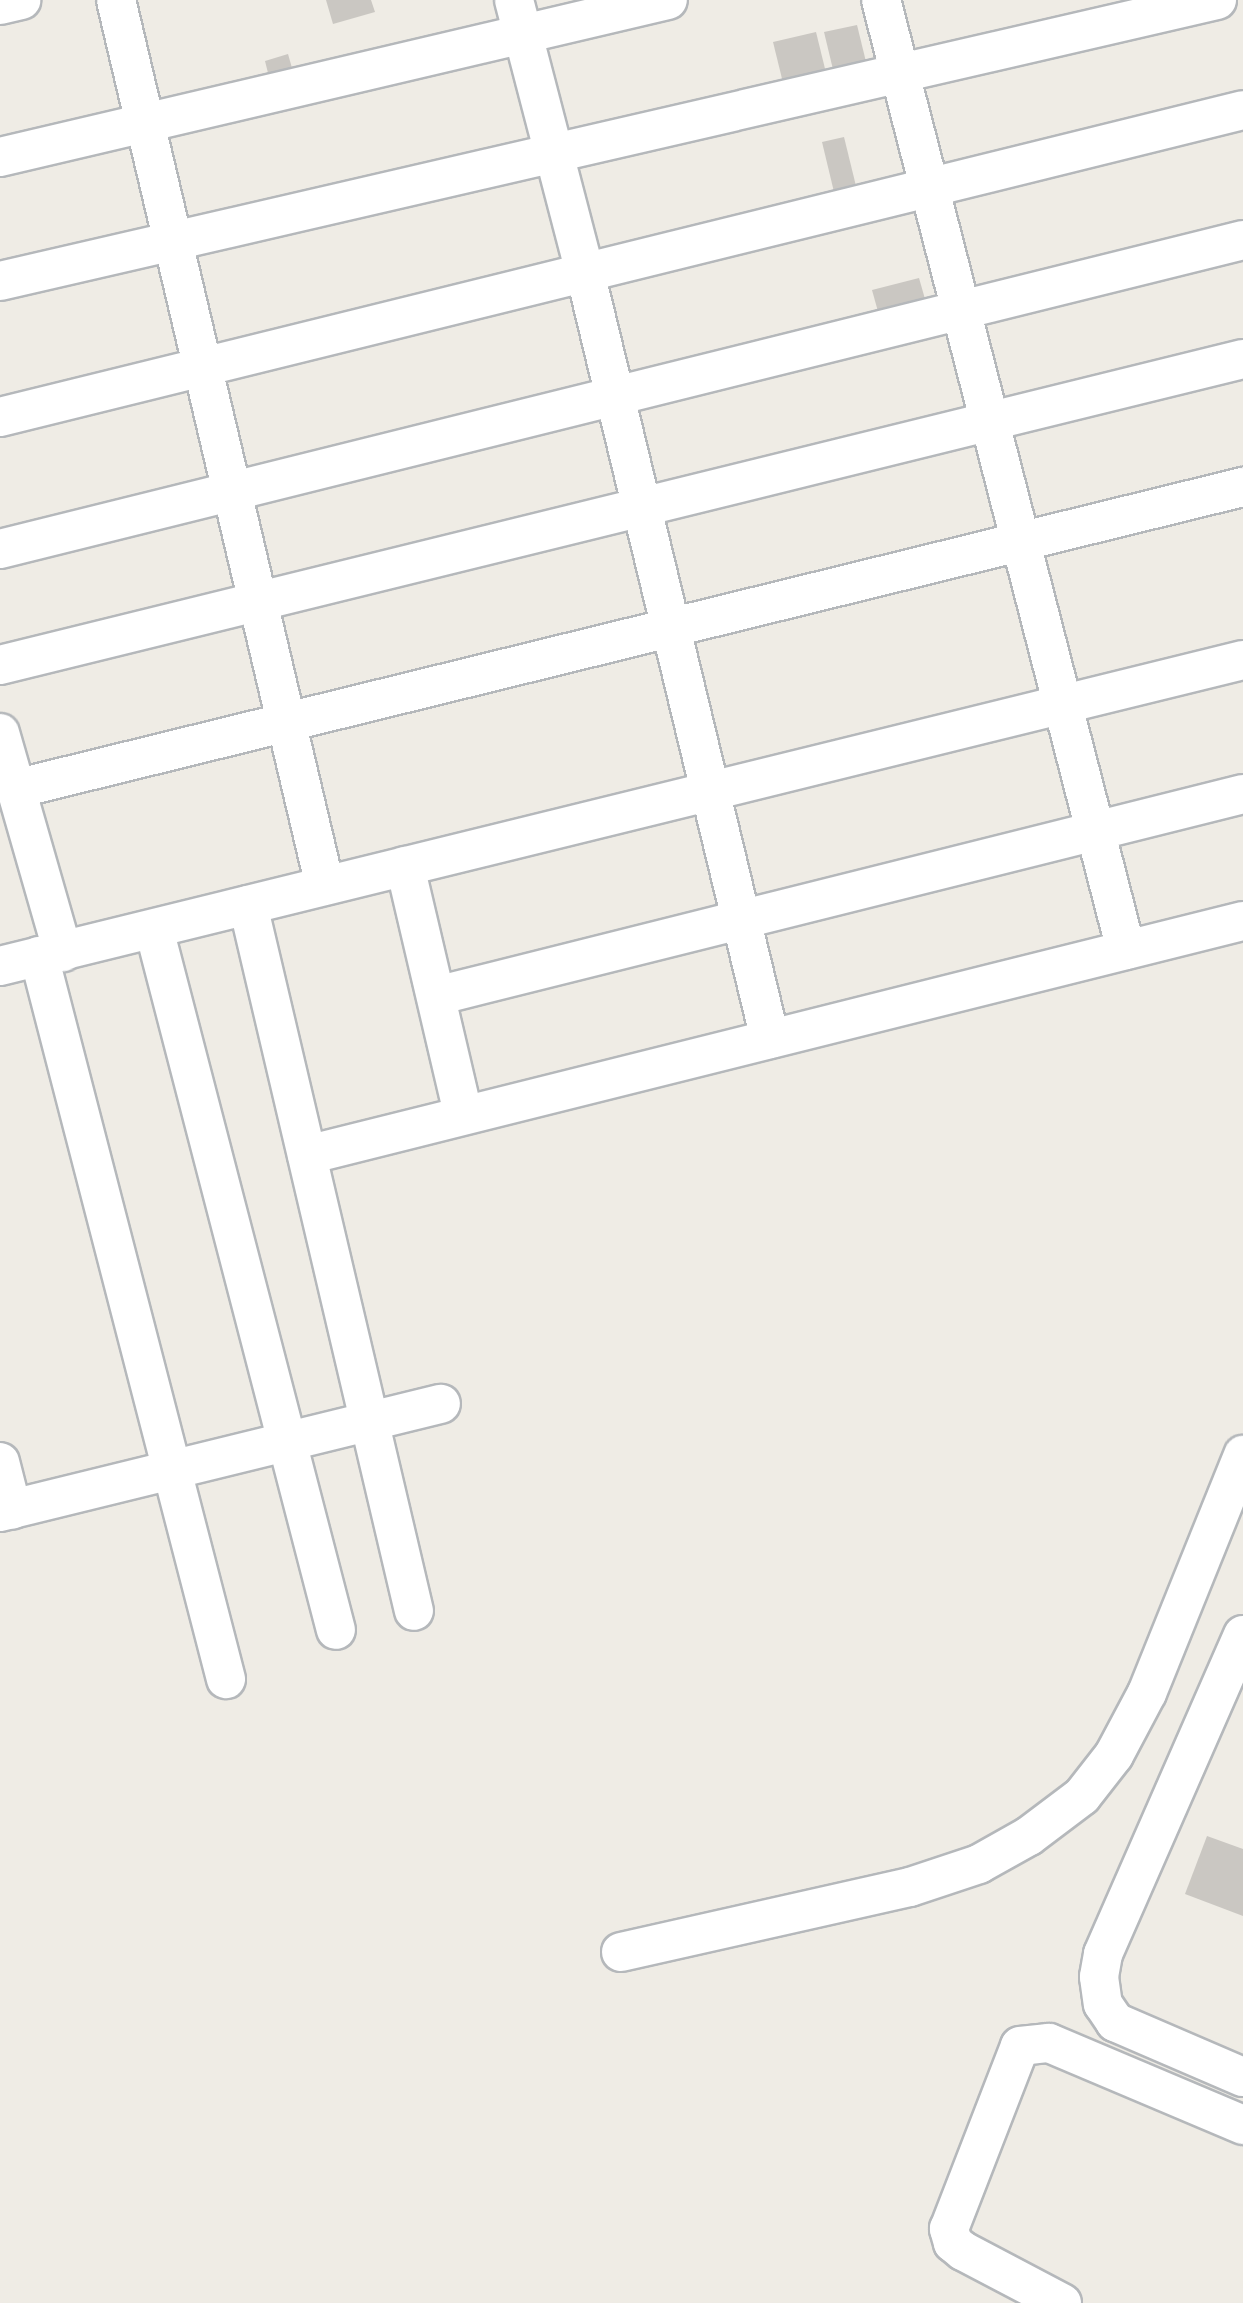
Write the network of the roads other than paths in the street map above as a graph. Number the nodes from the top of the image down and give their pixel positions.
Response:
1 (22, 0) edge
2 (116, 0) edge
3 (668, 0) edge
4 (881, 0) edge
5 (1217, 0) edge
6 (0, 5) edge
7 (518, 17) edge
8 (900, 73) junction
9 (1243, 110) edge
10 (145, 124) junction
11 (554, 153) junction
12 (0, 158) edge
13 (930, 188) junction
14 (1243, 240) edge
15 (173, 241) junction
16 (585, 272) junction
17 (0, 281) edge
18 (962, 310) junction
19 (1243, 359) edge
20 (202, 365) junction
21 (612, 397) junction
22 (0, 417) edge
23 (990, 422) junction
24 (1243, 487) edge
25 (232, 492) junction
26 (640, 510) junction
27 (1020, 538) junction
28 (0, 549) edge
29 (258, 603) junction
30 (670, 625) junction
31 (1243, 660) edge
32 (0, 665) edge
33 (1063, 705) junction
34 (286, 720) junction
35 (0, 733) edge
36 (15, 789) junction
37 (709, 792) junction
38 (1243, 794) edge
39 (1095, 831) junction
40 (405, 866) junction
41 (325, 886) junction
42 (248, 905) junction
43 (740, 920) junction
44 (1243, 921) edge
45 (154, 929) junction
46 (1126, 950) junction
47 (51, 954) junction
48 (0, 966) edge
49 (436, 996) junction
50 (770, 1039) junction
51 (463, 1113) junction
52 (307, 1155) junction
53 (441, 1404) dead end
54 (369, 1421) junction
55 (286, 1442) junction
56 (1243, 1455) edge
57 (0, 1462) edge
58 (172, 1470) junction
59 (6, 1511) edge
60 (414, 1611) dead end
61 (336, 1630) dead end
62 (1243, 1635) edge
63 (226, 1679) dead end
64 (621, 1952) dead end
65 (1243, 2077) edge
66 (1243, 2125) edge
67 (1062, 2303) edge

1 - 6 street
2 - 10 street
3 - 7 street
4 - 8 street
5 - 8 street
7 - 10 street
7 - 11 street
8 - 11 street
8 - 13 street
9 - 13 street
10 - 12 street
10 - 15 street
11 - 15 street
11 - 16 street
13 - 16 street
13 - 18 street
14 - 18 street
15 - 17 street
15 - 20 street
16 - 20 street
16 - 21 street
18 - 21 street
18 - 23 street
19 - 23 street
20 - 22 street
20 - 25 street
21 - 25 street
21 - 26 street
23 - 26 street
23 - 27 street
24 - 27 street
25 - 28 street
25 - 29 street
26 - 29 street
26 - 30 street
27 - 30 street
27 - 33 street
29 - 32 street
29 - 34 street
30 - 34 street
30 - 37 street
31 - 33 street
33 - 37 street
33 - 39 street
34 - 36 street
34 - 41 street
35 - 36 street
36 - 47 street
37 - 40 street
37 - 43 street
38 - 39 street
39 - 43 street
39 - 46 street
40 - 41 street
40 - 49 street
41 - 42 street
42 - 45 street
42 - 52 street
43 - 49 street
43 - 50 street
44 - 46 street
45 - 47 street
45 - 55 street
46 - 50 street
47 - 48 street
47 - 58 street
49 - 51 street
50 - 51 street
51 - 52 street
52 - 54 street
53 - 54 street
54 - 55 street
54 - 60 street
55 - 58 street
55 - 61 street
56 - 64 street
57 - 59 street
58 - 59 street
58 - 63 street
62 - 65 street
66 - 67 street

